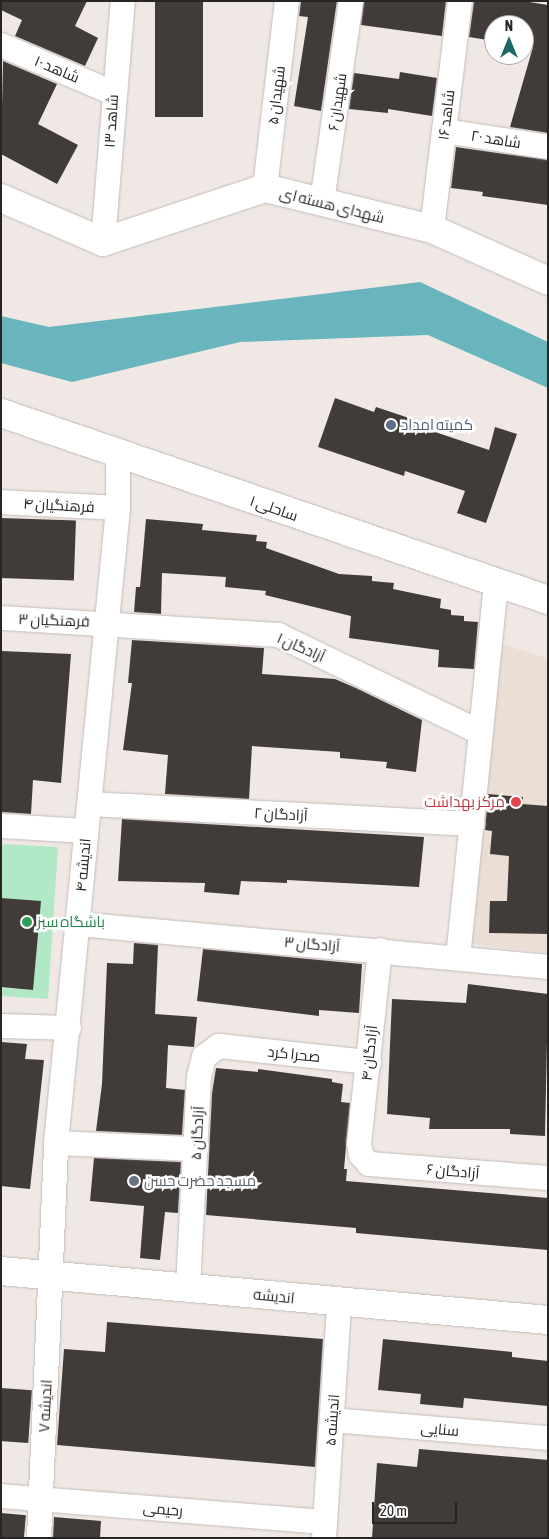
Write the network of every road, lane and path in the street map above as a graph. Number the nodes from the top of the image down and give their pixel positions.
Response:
1 (122, 1) edge
2 (287, 1) edge
3 (352, 1) edge
4 (460, 1) edge
5 (1, 45) edge
6 (113, 93) junction
7 (444, 131) junction
8 (548, 148) edge
9 (264, 188) junction
10 (1, 198) edge
11 (322, 202) junction
12 (432, 230) junction
13 (103, 242) junction
14 (548, 281) edge
15 (1, 413) edge
16 (118, 455) junction
17 (1, 502) edge
18 (118, 508) junction
19 (496, 584) junction
20 (548, 600) edge
21 (1, 618) edge
22 (106, 622) junction
23 (480, 732) junction
24 (90, 804) junction
25 (472, 824) junction
26 (1, 826) edge
27 (86, 832) junction
28 (77, 924) junction
29 (380, 950) junction
30 (458, 958) junction
31 (548, 966) edge
32 (1, 1026) edge
33 (69, 1028) junction
34 (219, 1046) joint
35 (369, 1062) junction
36 (56, 1143) junction
37 (196, 1149) junction
38 (361, 1156) joint
39 (548, 1178) edge
40 (1, 1271) edge
41 (51, 1275) junction
42 (188, 1287) junction
43 (339, 1303) junction
44 (548, 1320) edge
45 (332, 1420) junction
46 (548, 1438) edge
47 (1, 1496) edge
48 (40, 1500) junction
49 (325, 1530) edge
50 (38, 1538) edge

1 - 6 street, شاهد ۱۳
2 - 9 street, شهیدان ۵
3 - 11 street, شهیدان ۶
4 - 7 street, شاهد ۱۶
5 - 6 street, شاهد ۱۰
6 - 13 street, شاهد ۱۳
7 - 8 street, شاهد ۲۰
7 - 12 street, شاهد ۱۶
9 - 11 street, شهدای هسته ای
9 - 13 street, شهدای هسته ای
10 - 13 street
11 - 12 street, شهدای هسته ای
12 - 14 street, شهدای هسته ای
15 - 16 street, ساحلی ۱
16 - 18 street, اندیشه ۴
16 - 19 street, ساحلی ۱
17 - 18 street, فرهنگیان ۴
18 - 22 street, اندیشه ۴
19 - 20 street, ساحلی ۱
19 - 23 street
21 - 22 street, فرهنگیان ۳
22 - 23 street, آزادگان ۱
22 - 24 street, اندیشه ۴
23 - 25 street
24 - 25 street, آزادگان ۲
24 - 27 street, اندیشه ۴
25 - 30 street
26 - 27 street
27 - 28 street, اندیشه ۴
28 - 29 street, آزادگان ۳
28 - 33 street, اندیشه ۴
29 - 30 street, آزادگان ۳
29 - 35 street, آزادگان ۴
30 - 31 street, آزادگان ۳
32 - 33 street
33 - 36 street, اندیشه ۴
34 - 35 street, صحرا کرد
34 - 37 street, آزادگان ۵
35 - 38 street, آزادگان ۴
36 - 37 street
36 - 41 street, اندیشه ۴
37 - 42 street, آزادگان ۵
38 - 39 street, آزادگان ۶
40 - 41 street, اندیشه
41 - 42 street, اندیشه
41 - 48 street, اندیشه ۷
42 - 43 street, اندیشه
43 - 44 street, اندیشه
43 - 45 street, اندیشه ۵
45 - 46 street, سنایی
45 - 49 street, اندیشه ۵
47 - 48 street, رحیمی
48 - 49 street, رحیمی
48 - 50 street, اندیشه ۷

